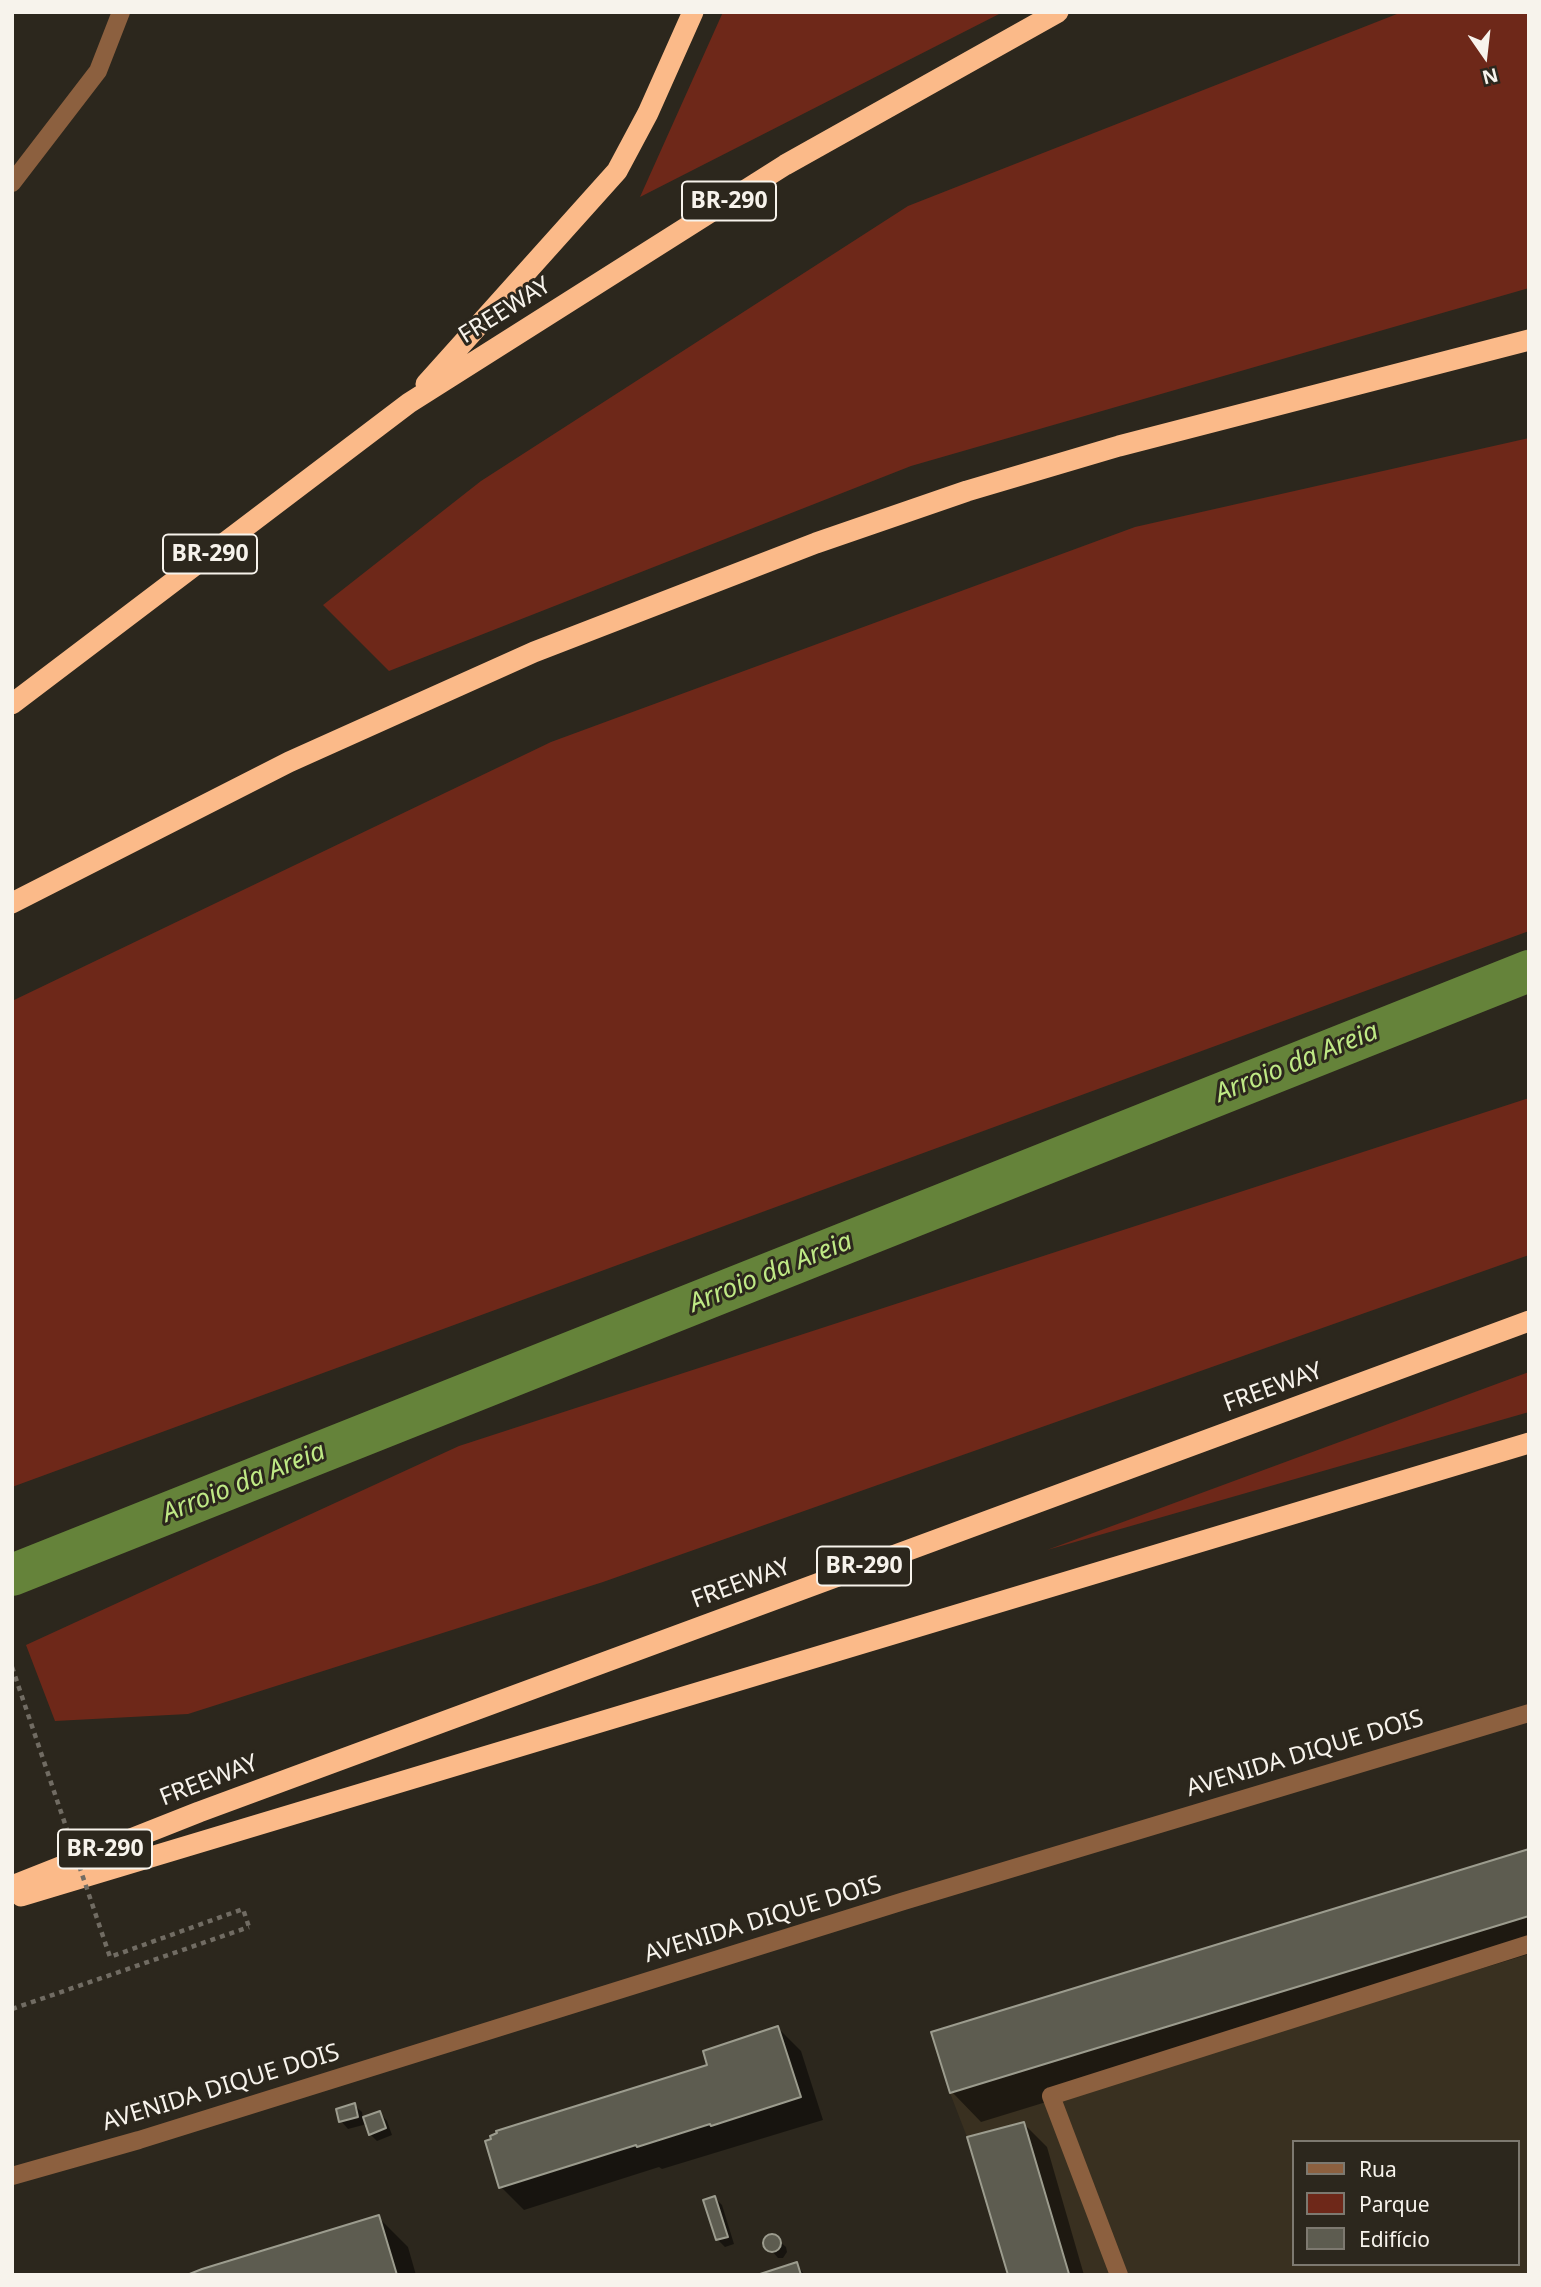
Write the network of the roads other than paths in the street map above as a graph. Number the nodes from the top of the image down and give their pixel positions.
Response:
1 (121, 12) edge
2 (693, 12) edge
3 (1058, 12) edge
4 (12, 183) edge
5 (1529, 340) edge
6 (409, 403) junction
7 (12, 704) edge
8 (12, 903) edge
9 (1529, 1321) edge
10 (1529, 1443) edge
11 (1529, 1713) edge
12 (12, 1886) edge
13 (12, 1899) edge
14 (1529, 1944) edge
15 (12, 2176) edge
16 (1119, 2275) edge

1 - 4 street
2 - 6 highway
3 - 6 highway, FREEWAY / BR-290
5 - 8 highway
6 - 7 highway, FREEWAY / BR-290
9 - 12 highway, FREEWAY / BR-290
10 - 13 highway
11 - 15 street, AVENIDA DIQUE DOIS
14 - 16 street

